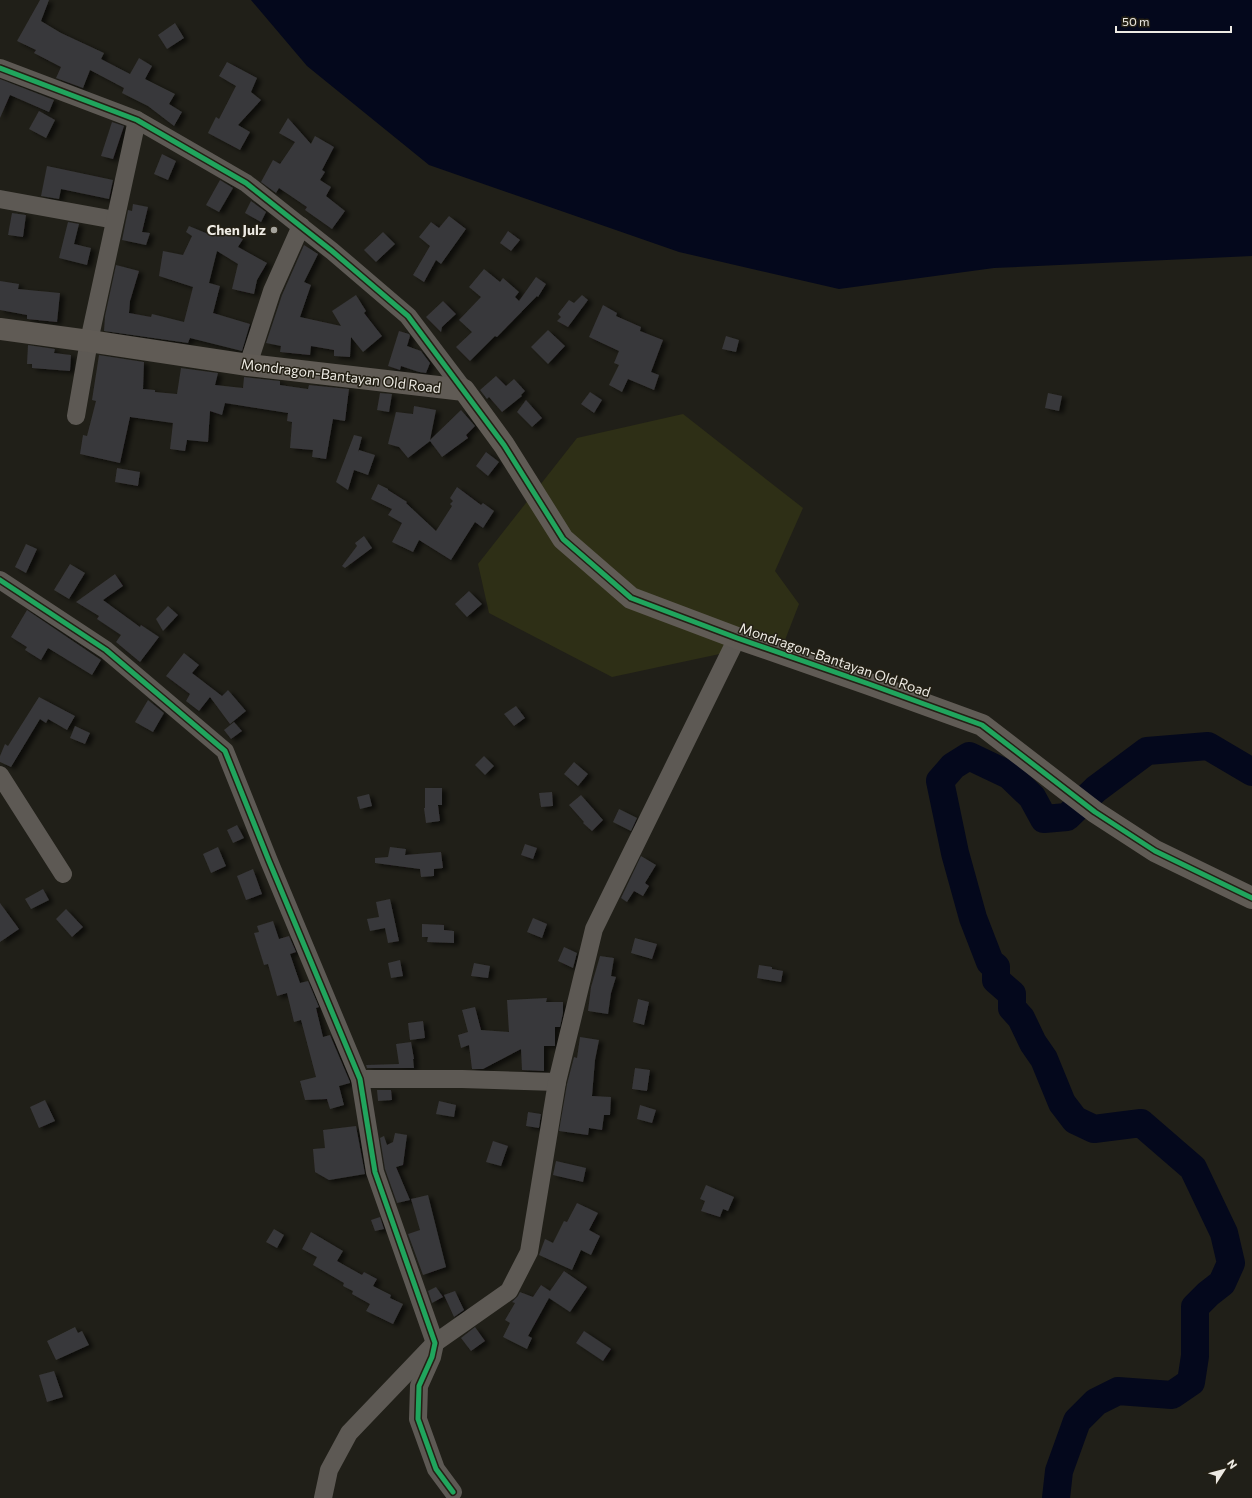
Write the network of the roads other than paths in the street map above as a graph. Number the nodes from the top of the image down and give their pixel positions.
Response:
1 (0, 68) edge
2 (137, 120) junction
3 (0, 199) edge
4 (115, 220) junction
5 (301, 226) junction
6 (0, 329) edge
7 (89, 341) junction
8 (248, 366) junction
9 (464, 390) junction
10 (76, 416) dead end
11 (0, 580) edge
12 (737, 638) junction
13 (0, 775) edge
14 (63, 874) dead end
15 (1252, 898) edge
16 (360, 1079) junction
17 (557, 1082) junction
18 (435, 1343) junction
19 (453, 1492) dead end
20 (323, 1498) edge

1 - 2 street
2 - 4 street
2 - 5 street
3 - 4 street
4 - 7 street
5 - 8 street
5 - 9 street
6 - 7 street, Mondragon-Bantayan Old Road
7 - 8 street, Mondragon-Bantayan Old Road
7 - 10 street
8 - 9 street, Mondragon-Bantayan Old Road
9 - 12 street, Mondragon-Bantayan Old Road
11 - 16 street
12 - 15 street, Mondragon-Bantayan Old Road
12 - 17 street
13 - 14 street
16 - 17 street
16 - 18 street
17 - 18 street
18 - 19 street
18 - 20 street

